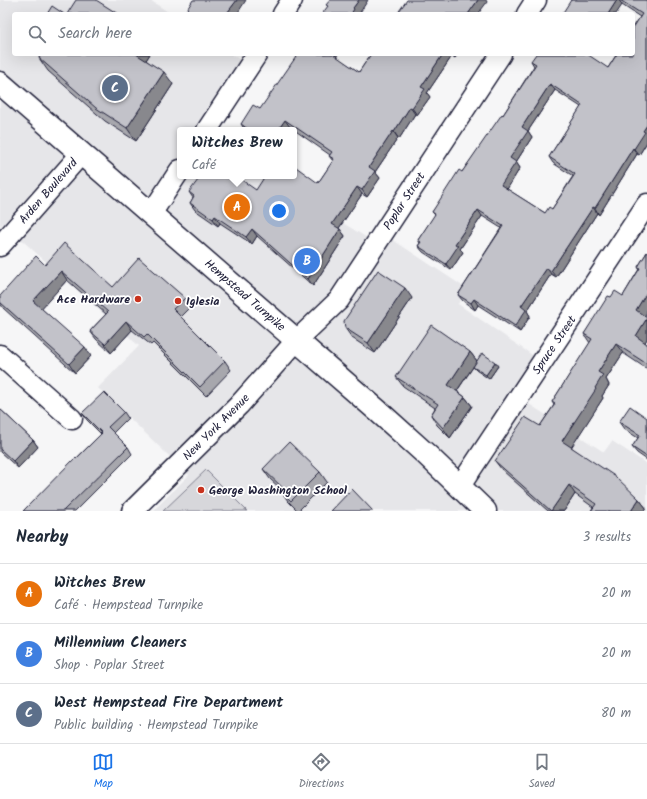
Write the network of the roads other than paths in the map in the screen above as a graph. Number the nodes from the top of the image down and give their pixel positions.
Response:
1 (292, 0) edge
2 (536, 0) edge
3 (284, 12) edge
4 (528, 12) edge
5 (256, 56) edge
6 (500, 56) edge
7 (0, 83) edge
8 (209, 127) edge
9 (81, 154) junction
10 (177, 175) edge
11 (647, 204) edge
12 (151, 214) junction
13 (0, 246) edge
14 (297, 340) junction
15 (0, 355) edge
16 (72, 419) dead end
17 (460, 486) junction
18 (132, 511) edge
19 (485, 511) edge

1 - 3 street
2 - 4 street
5 - 8 street
6 - 14 street, Poplar Street
7 - 9 main road, Hempstead Turnpike
9 - 12 main road, Hempstead Turnpike
9 - 13 street, Arden Boulevard
10 - 12 street
11 - 17 street, Spruce Street
12 - 14 main road, Hempstead Turnpike
14 - 17 main road, Hempstead Turnpike
14 - 18 street, New York Avenue
15 - 16 street
17 - 19 main road, Hempstead Turnpike

